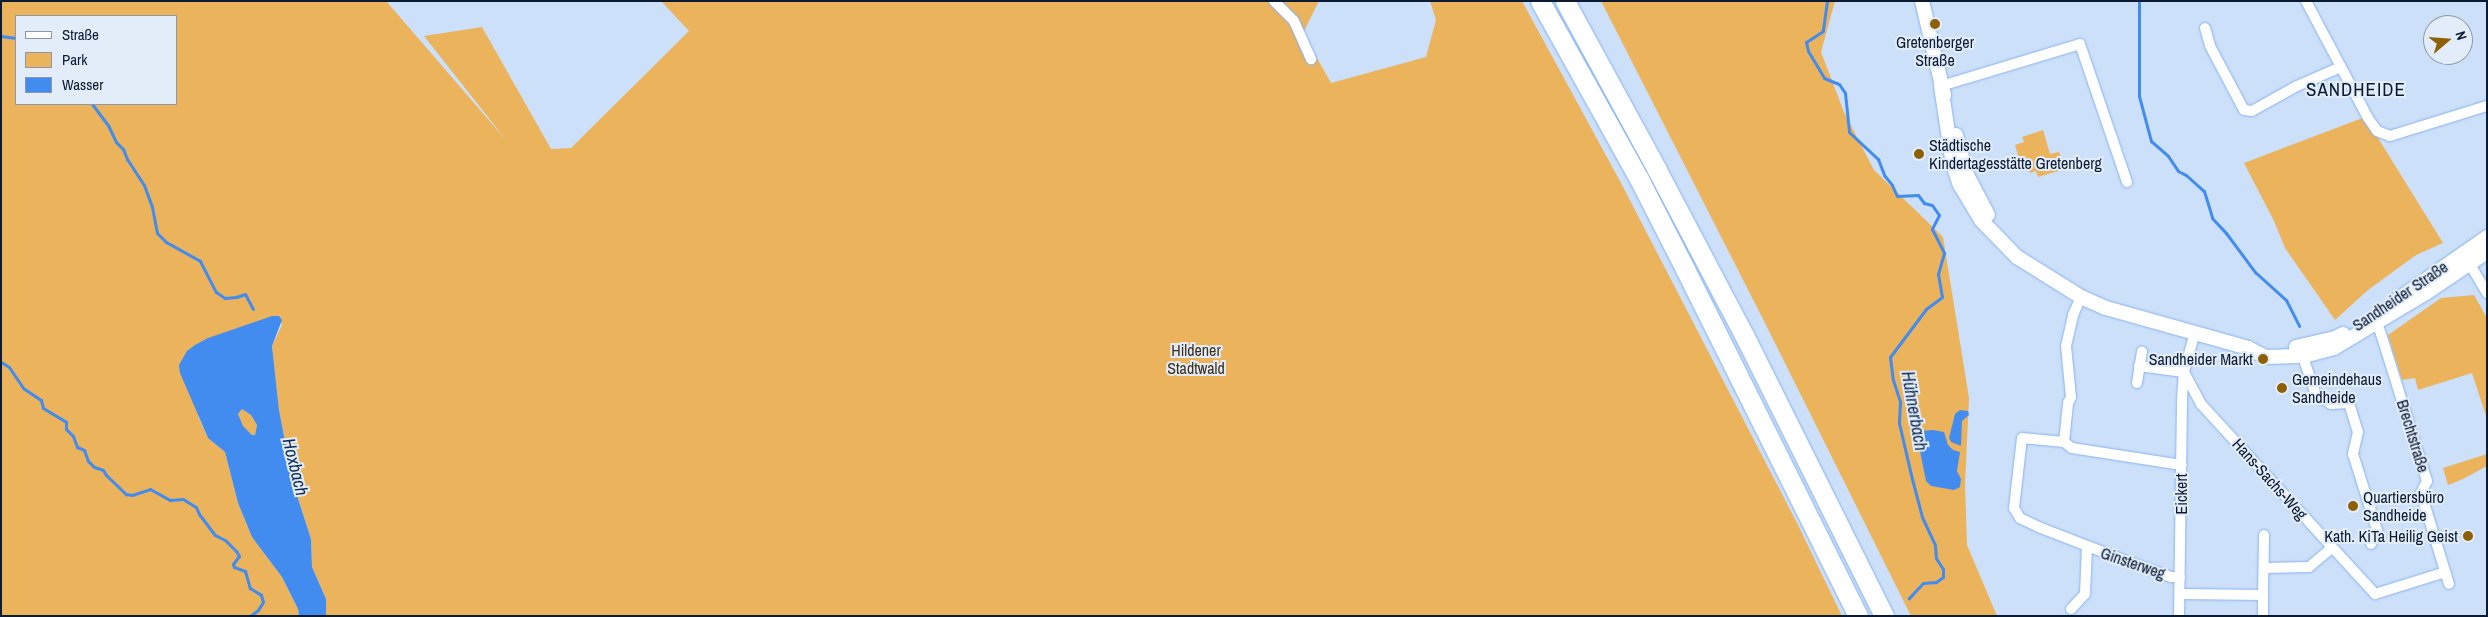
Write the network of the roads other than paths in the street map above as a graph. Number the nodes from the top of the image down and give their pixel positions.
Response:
1 (1274, 1) edge
2 (1540, 1) edge
3 (1565, 1) edge
4 (1922, 1) edge
5 (2306, 1) edge
6 (2205, 28) dead end
7 (1311, 59) dead end
8 (2341, 67) junction
9 (1941, 86) junction
10 (2487, 106) edge
11 (2127, 182) dead end
12 (2487, 237) edge
13 (2487, 252) edge
14 (2466, 258) junction
15 (2487, 293) edge
16 (2081, 297) junction
17 (2374, 321) junction
18 (2195, 332) junction
19 (2142, 351) dead end
20 (2306, 363) dead end
21 (2139, 366) junction
22 (2184, 372) junction
23 (2137, 383) dead end
24 (2064, 442) junction
25 (2182, 465) junction
26 (2264, 535) dead end
27 (2371, 544) dead end
28 (2087, 547) junction
29 (2332, 548) junction
30 (2264, 568) junction
31 (2445, 572) junction
32 (2180, 577) junction
33 (2449, 584) dead end
34 (2180, 594) junction
35 (2263, 595) junction
36 (2072, 610) dead end
37 (1858, 616) edge
38 (1884, 616) edge
39 (2179, 616) edge
40 (2263, 616) edge

1 - 7 street
2 - 37 highway
3 - 38 highway
4 - 9 street, Sandheider Straße
5 - 8 street
6 - 8 street
8 - 10 street
9 - 11 street
9 - 16 street, Sandheider Straße
12 - 14 street, Sandheider Straße
13 - 14 street, Sandheider Straße
14 - 15 street
14 - 17 street, Sandheider Straße
16 - 18 street, Sandheider Straße
16 - 24 street
17 - 18 street, Sandheider Straße
17 - 31 street, Brechtstraße
18 - 22 street, Eickert
19 - 21 street
20 - 27 street
21 - 22 street
21 - 23 street
22 - 25 street, Eickert
22 - 29 street, Hans-Sachs-Weg
24 - 25 street
24 - 28 street, Ginsterweg
25 - 32 street, Eickert
26 - 30 street
28 - 32 street, Ginsterweg
28 - 36 street, Ginsterweg
29 - 30 street
29 - 31 street, Hans-Sachs-Weg
30 - 35 street
31 - 33 street, Brechtstraße
32 - 34 street, Eickert
34 - 35 street
34 - 39 street, Eickert
35 - 40 street

